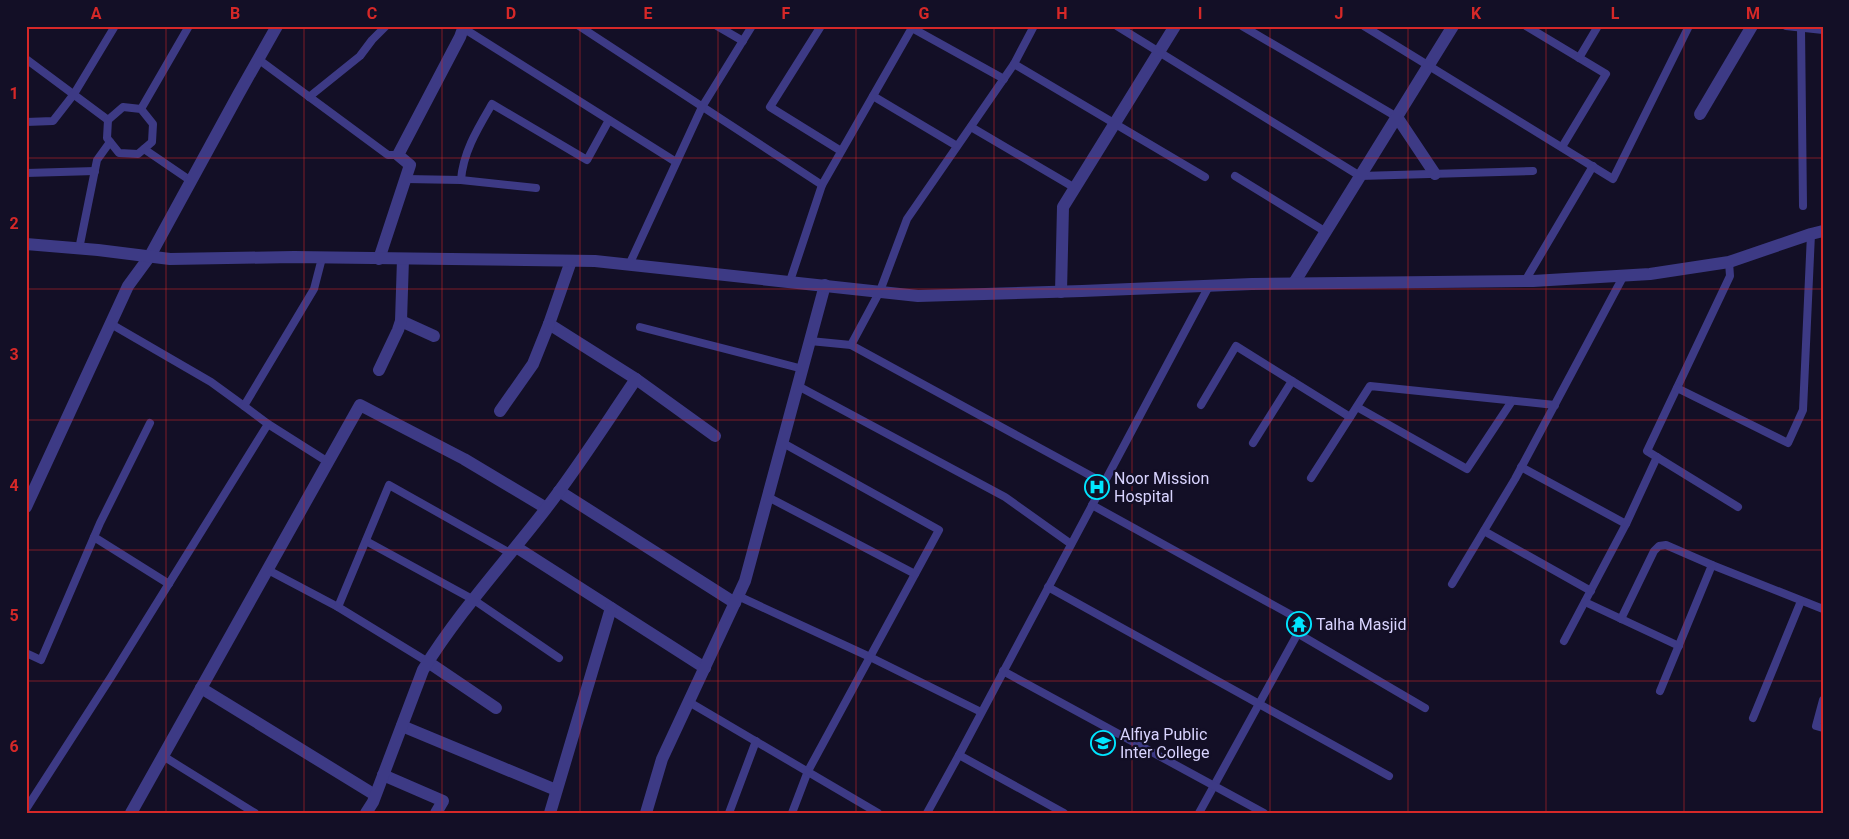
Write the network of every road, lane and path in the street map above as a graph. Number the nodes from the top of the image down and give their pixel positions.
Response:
1 (190, 26) edge
2 (277, 26) edge
3 (386, 26) edge
4 (579, 26) edge
5 (717, 26) edge
6 (752, 26) edge
7 (821, 26) edge
8 (1034, 26) edge
9 (1117, 26) edge
10 (1175, 26) edge
11 (1242, 26) edge
12 (1364, 26) edge
13 (1453, 26) edge
14 (1526, 26) edge
15 (1598, 26) edge
16 (1689, 26) edge
17 (1752, 26) edge
18 (1786, 26) edge
19 (114, 27) edge
20 (464, 27) edge
21 (912, 27) edge
22 (1801, 28) junction
23 (1823, 30) edge
24 (743, 41) junction
25 (1159, 52) junction
26 (26, 58) edge
27 (1579, 58) junction
28 (258, 59) junction
29 (1014, 64) junction
30 (1429, 66) junction
31 (1004, 79) junction
32 (74, 94) junction
33 (873, 96) junction
34 (309, 97) junction
35 (702, 107) junction
36 (141, 109) junction
37 (1700, 114) dead end
38 (1397, 117) junction
39 (108, 120) junction
40 (609, 120) junction
41 (26, 122) edge
42 (1115, 124) junction
43 (971, 127) junction
44 (110, 142) junction
45 (958, 146) junction
46 (1562, 148) junction
47 (144, 149) junction
48 (841, 152) junction
49 (398, 155) junction
50 (676, 162) junction
51 (1593, 166) junction
52 (95, 171) junction
53 (1533, 172) dead end
54 (26, 173) edge
55 (1435, 174) junction
56 (1235, 176) dead end
57 (1360, 176) junction
58 (1205, 177) dead end
59 (406, 179) junction
60 (191, 180) junction
61 (461, 180) junction
62 (822, 185) junction
63 (536, 188) dead end
64 (1075, 188) junction
65 (1803, 206) dead end
66 (1326, 232) junction
67 (1817, 232) edge
68 (26, 244) edge
69 (79, 248) junction
70 (150, 256) junction
71 (322, 258) junction
72 (379, 259) junction
73 (404, 259) junction
74 (571, 261) junction
75 (1729, 262) junction
76 (629, 265) junction
77 (1624, 276) junction
78 (790, 281) junction
79 (1525, 281) junction
80 (1294, 283) junction
81 (825, 285) junction
82 (1209, 286) junction
83 (880, 291) junction
84 (1061, 292) junction
85 (401, 321) junction
86 (111, 324) junction
87 (550, 324) junction
88 (640, 327) dead end
89 (434, 336) dead end
90 (810, 341) junction
91 (851, 345) junction
92 (802, 369) junction
93 (379, 370) dead end
94 (636, 380) junction
95 (1292, 381) junction
96 (798, 386) junction
97 (1677, 388) junction
98 (1512, 401) junction
99 (1200, 405) dead end
100 (1555, 405) junction
101 (244, 406) junction
102 (1357, 406) junction
103 (500, 411) dead end
104 (1350, 417) junction
105 (150, 423) dead end
106 (268, 424) junction
107 (715, 436) dead end
108 (783, 443) junction
109 (1253, 443) dead end
110 (1657, 457) junction
111 (328, 462) junction
112 (1521, 467) junction
113 (1311, 478) dead end
114 (1104, 483) junction
115 (559, 491) junction
116 (768, 497) junction
117 (1092, 505) junction
118 (26, 507) edge
119 (1738, 507) dead end
120 (546, 508) junction
121 (1626, 524) junction
122 (1484, 531) junction
123 (94, 537) junction
124 (366, 541) junction
125 (1071, 544) junction
126 (513, 550) junction
127 (1712, 565) junction
128 (268, 570) junction
129 (915, 574) junction
130 (169, 584) junction
131 (1452, 584) dead end
132 (1048, 587) junction
133 (1590, 591) junction
134 (474, 600) junction
135 (737, 600) junction
136 (1801, 601) junction
137 (1585, 602) junction
138 (338, 607) junction
139 (611, 608) junction
140 (1823, 609) edge
141 (1621, 619) junction
142 (1297, 633) junction
143 (1564, 641) dead end
144 (1678, 646) junction
145 (26, 653) edge
146 (870, 657) junction
147 (559, 658) dead end
148 (428, 662) junction
149 (705, 668) junction
150 (1003, 671) junction
151 (201, 688) junction
152 (1660, 691) dead end
153 (1823, 700) edge
154 (689, 702) junction
155 (1259, 703) junction
156 (496, 708) dead end
157 (1425, 708) dead end
158 (982, 712) junction
159 (1753, 718) dead end
160 (402, 726) junction
161 (1823, 728) edge
162 (756, 741) junction
163 (958, 755) junction
164 (163, 756) junction
165 (808, 771) junction
166 (383, 775) junction
167 (1389, 776) dead end
168 (1214, 785) junction
169 (556, 790) junction
170 (376, 795) junction
171 (26, 809) edge
172 (131, 813) edge
173 (255, 813) edge
174 (366, 813) edge
175 (436, 813) edge
176 (550, 813) edge
177 (646, 813) edge
178 (730, 813) edge
179 (792, 813) edge
180 (878, 813) edge
181 (927, 813) edge
182 (1064, 813) edge
183 (1198, 813) edge
184 (1264, 813) edge

1 - 36 lane
2 - 28 street
3 - 34 lane
4 - 35 lane
5 - 24 lane
6 - 24 lane
7 - 48 lane
8 - 29 lane
9 - 25 lane
10 - 25 street
11 - 38 lane
12 - 30 lane
13 - 30 street
14 - 27 lane
15 - 27 lane
16 - 51 lane
17 - 37 street
18 - 22 lane
19 - 32 lane
20 - 40 lane
20 - 49 street
21 - 31 lane
21 - 33 lane
22 - 23 lane
22 - 65 lane
24 - 35 lane
25 - 42 street
25 - 57 lane
26 - 32 lane
27 - 46 lane
28 - 34 lane
28 - 60 street
29 - 31 lane
29 - 42 lane
30 - 38 street
30 - 46 lane
31 - 43 lane
32 - 39 lane
32 - 41 lane
33 - 45 lane
33 - 48 lane
34 - 49 lane
35 - 50 lane
35 - 62 lane
36 - 39 lane
36 - 47 lane
38 - 55 street
38 - 57 street
39 - 44 lane
40 - 50 lane
40 - 61 lane
42 - 58 lane
42 - 64 street
43 - 45 lane
43 - 64 lane
44 - 47 lane
44 - 52 lane
45 - 83 lane
46 - 51 lane
47 - 60 lane
48 - 62 lane
49 - 59 street
50 - 76 lane
51 - 79 lane
52 - 54 lane
52 - 69 lane
53 - 55 lane
55 - 57 lane
56 - 66 lane
57 - 66 street
59 - 61 lane
59 - 72 street
60 - 70 street
61 - 63 lane
62 - 78 lane
64 - 84 street
66 - 80 street
67 - 75 street
67 - 97 lane
68 - 69 street
69 - 70 street
70 - 71 street
70 - 86 street
71 - 72 street
71 - 101 lane
72 - 73 street
73 - 74 street
73 - 85 street
74 - 76 street
74 - 87 street
75 - 77 street
75 - 97 lane
76 - 78 street
77 - 79 street
77 - 100 lane
78 - 81 street
79 - 80 street
80 - 82 street
81 - 83 street
81 - 90 street
82 - 84 street
82 - 114 lane
83 - 84 street
83 - 91 lane
85 - 89 street
85 - 93 street
86 - 101 lane
86 - 118 street
87 - 94 street
87 - 103 street
88 - 92 lane
90 - 91 lane
90 - 92 street
91 - 114 lane
92 - 96 street
94 - 107 street
94 - 115 street
95 - 99 lane
95 - 104 lane
95 - 109 lane
96 - 108 street
96 - 125 lane
97 - 110 lane
98 - 100 lane
98 - 102 lane
98 - 102 lane
100 - 112 lane
101 - 106 lane
102 - 104 lane
104 - 113 lane
105 - 123 lane
106 - 111 lane
106 - 130 lane
108 - 116 street
108 - 129 lane
110 - 119 lane
110 - 121 lane
111 - 120 street
111 - 128 street
112 - 121 lane
112 - 122 lane
114 - 117 lane
115 - 120 street
115 - 135 street
116 - 129 lane
116 - 135 street
117 - 125 lane
117 - 142 lane
120 - 126 street
121 - 133 lane
122 - 131 lane
122 - 133 lane
123 - 130 lane
123 - 145 lane
124 - 126 lane
124 - 134 lane
124 - 138 lane
125 - 132 lane
126 - 134 street
126 - 139 street
127 - 136 lane
127 - 141 lane
127 - 144 lane
128 - 138 lane
128 - 151 street
129 - 146 lane
130 - 171 lane
132 - 150 lane
132 - 155 lane
133 - 137 lane
134 - 147 lane
134 - 148 street
135 - 146 lane
135 - 149 street
136 - 140 lane
136 - 159 lane
137 - 141 lane
137 - 143 lane
138 - 148 lane
139 - 149 street
139 - 169 street
141 - 144 lane
142 - 155 lane
142 - 157 lane
144 - 152 lane
146 - 158 lane
146 - 165 lane
148 - 156 street
148 - 160 street
149 - 154 street
150 - 158 lane
150 - 168 lane
151 - 164 street
151 - 170 street
153 - 161 lane
154 - 162 lane
154 - 177 street
155 - 167 lane
155 - 168 lane
158 - 163 lane
160 - 166 street
160 - 169 street
162 - 165 lane
162 - 178 lane
163 - 181 lane
163 - 182 lane
164 - 172 street
164 - 173 lane
165 - 179 lane
165 - 180 lane
166 - 170 street
166 - 175 street
168 - 183 lane
168 - 184 lane
169 - 176 street
170 - 174 street

